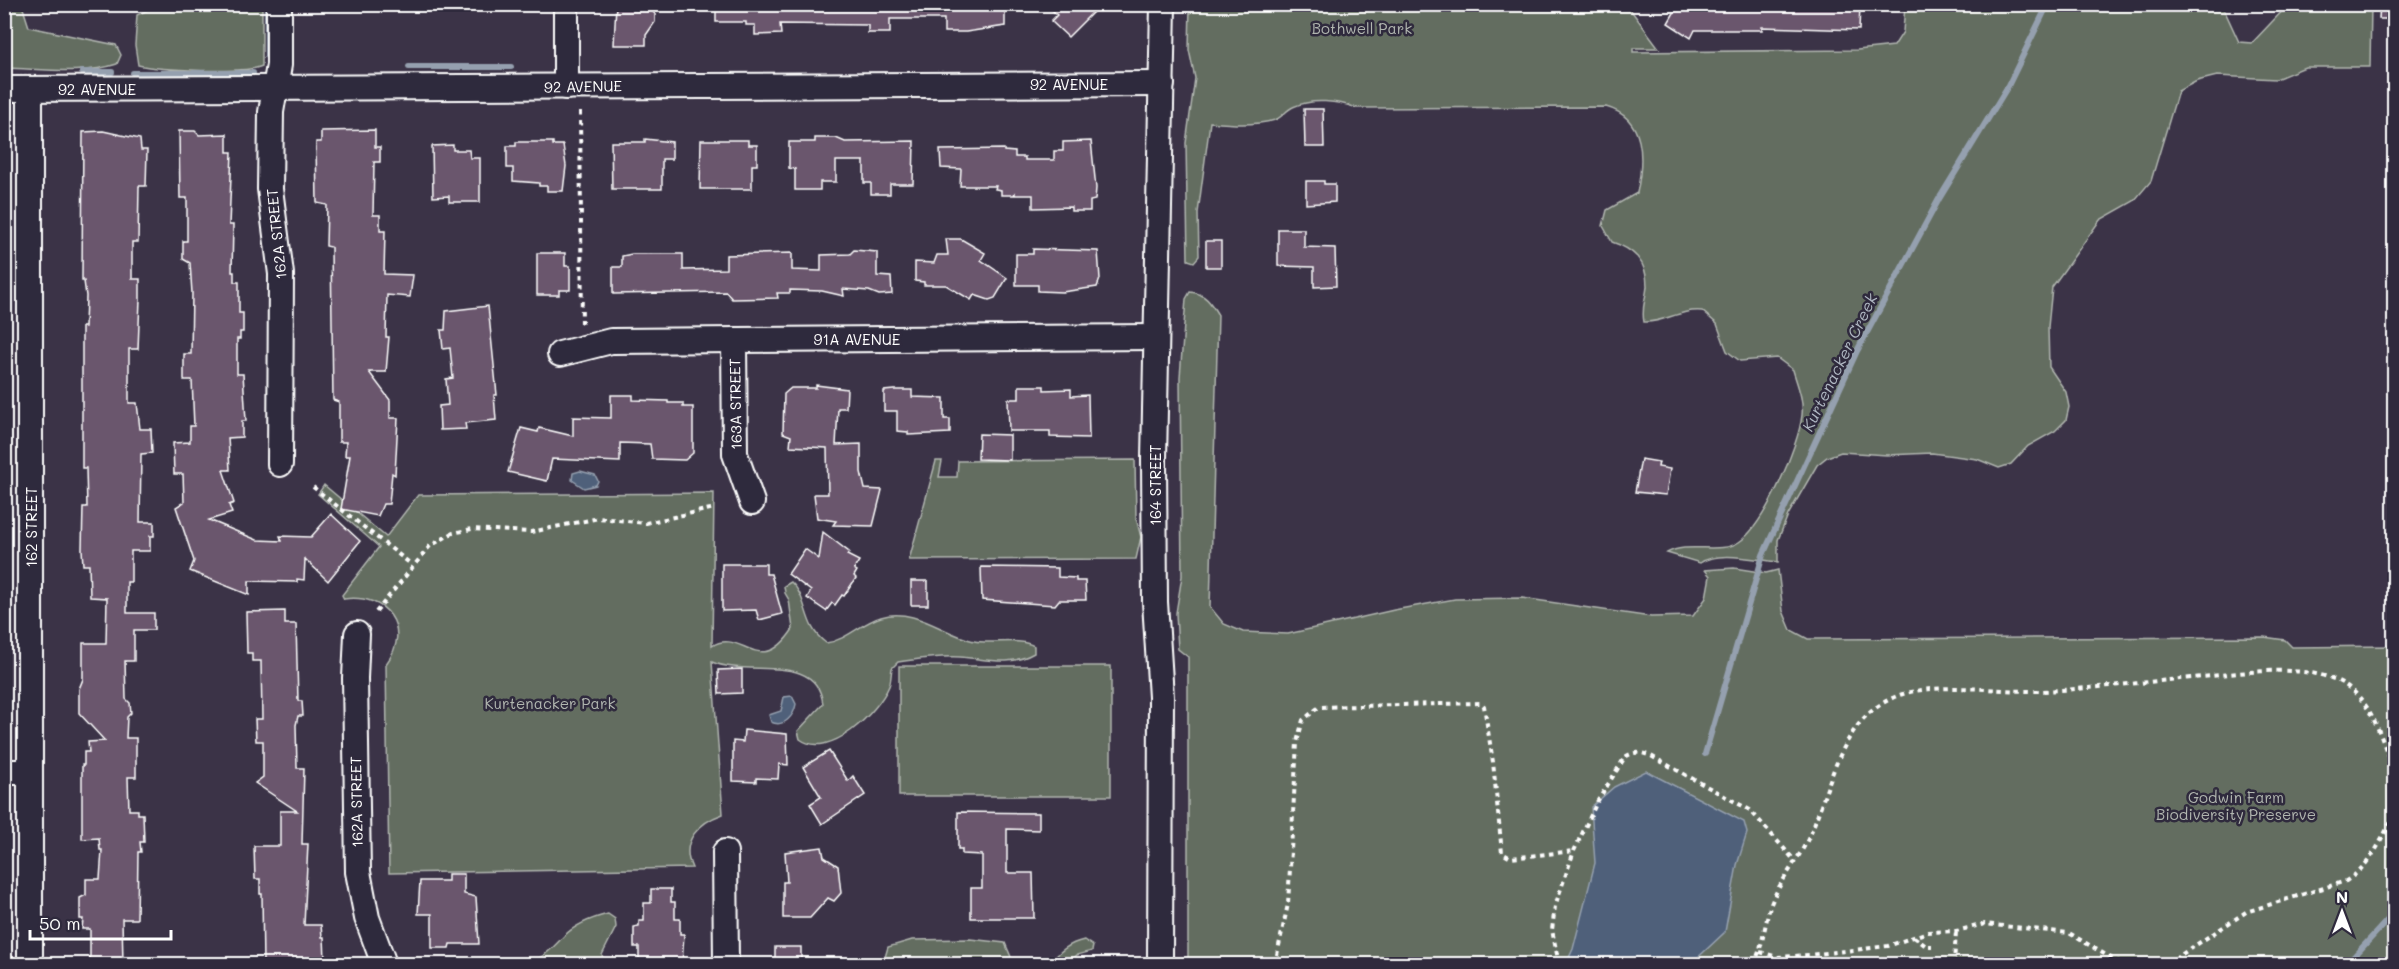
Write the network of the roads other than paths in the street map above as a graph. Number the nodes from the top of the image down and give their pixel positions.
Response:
1 (279, 4) edge
2 (566, 4) edge
3 (1163, 4) edge
4 (1162, 84) junction
5 (566, 87) junction
6 (275, 88) junction
7 (4, 89) edge
8 (30, 89) junction
9 (1156, 337) junction
10 (734, 340) junction
11 (560, 354) dead end
12 (280, 464) dead end
13 (752, 502) dead end
14 (357, 634) dead end
15 (4, 772) edge
16 (30, 772) junction
17 (725, 852) dead end
18 (30, 964) edge
19 (384, 964) edge
20 (726, 964) edge
21 (1160, 964) edge

1 - 6 street, 162A STREET
2 - 5 street
3 - 4 street, 164 STREET
4 - 5 street, 92 AVENUE
4 - 9 street, 164 STREET
5 - 6 street, 92 AVENUE
6 - 8 street, 92 AVENUE
6 - 12 street, 162A STREET
7 - 8 street, 92 AVENUE
8 - 16 street, 162 STREET
9 - 10 street, 91A AVENUE
9 - 21 street, 164 STREET
10 - 11 street, 91A AVENUE
10 - 13 street, 163A STREET
14 - 19 street, 162A STREET
15 - 16 street
16 - 18 street, 162 STREET
17 - 20 street

